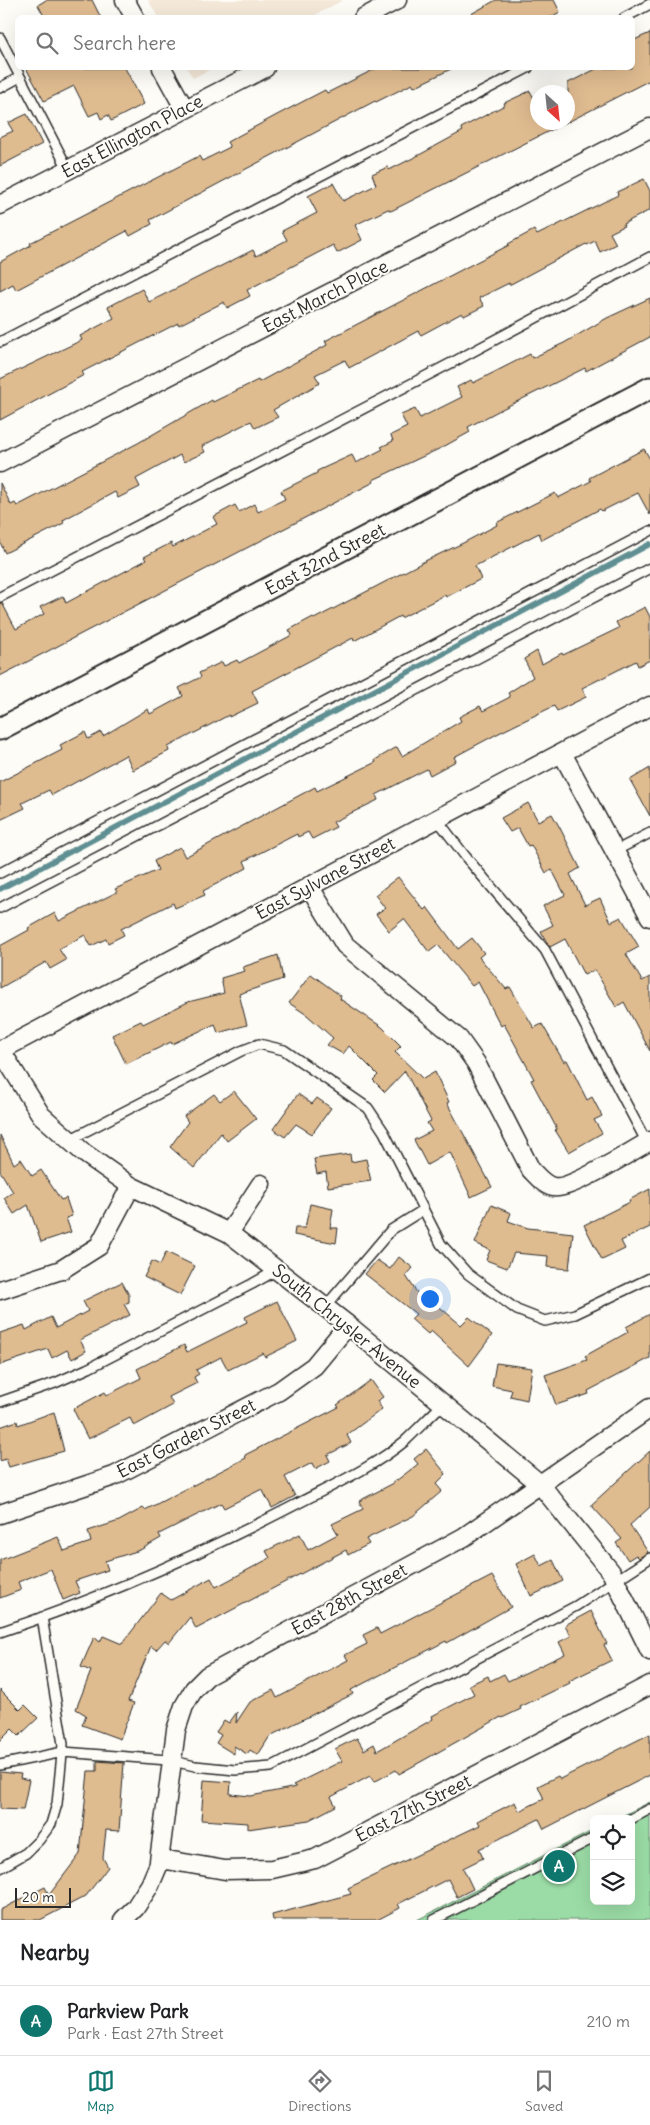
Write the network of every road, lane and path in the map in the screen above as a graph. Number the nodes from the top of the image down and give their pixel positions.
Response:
1 (125, 0) edge
2 (397, 0) edge
3 (650, 4) edge
4 (133, 15) edge
5 (369, 15) edge
6 (630, 15) edge
7 (0, 38) edge
8 (15, 67) edge
9 (16, 70) edge
10 (163, 70) edge
11 (261, 70) edge
12 (524, 70) edge
13 (20, 77) junction
14 (0, 88) edge
15 (184, 108) junction
16 (650, 128) edge
17 (68, 169) junction
18 (0, 205) edge
19 (650, 257) edge
20 (0, 342) edge
21 (650, 388) edge
22 (0, 464) edge
23 (650, 531) edge
24 (650, 568) edge
25 (0, 596) edge
26 (650, 706) edge
27 (0, 730) edge
28 (562, 753) junction
29 (437, 819) junction
30 (650, 834) edge
31 (615, 851) junction
32 (0, 873) edge
33 (309, 886) junction
34 (0, 908) edge
35 (650, 917) edge
36 (0, 1050) edge
37 (69, 1140) junction
38 (648, 1142) edge
39 (261, 1184) dead end
40 (131, 1186) junction
41 (423, 1210) junction
42 (229, 1233) junction
43 (277, 1270) junction
44 (650, 1278) edge
45 (0, 1290) edge
46 (325, 1307) junction
47 (348, 1325) junction
48 (0, 1402) edge
49 (443, 1404) junction
50 (650, 1408) edge
51 (540, 1484) junction
52 (0, 1514) edge
53 (650, 1558) edge
54 (616, 1581) junction
55 (42, 1617) junction
56 (0, 1632) edge
57 (650, 1651) edge
58 (650, 1685) edge
59 (63, 1752) junction
60 (172, 1761) junction
61 (0, 1765) edge
62 (650, 1809) edge
63 (635, 1817) edge
64 (590, 1840) edge
65 (160, 1860) junction
66 (0, 1868) edge
67 (123, 1920) edge
68 (434, 1920) edge

1 - 4 street
2 - 5 street
3 - 6 lane
7 - 8 lane
9 - 13 lane
10 - 15 street
11 - 15 street, East Ellington Place
12 - 20 lane
13 - 14 lane
13 - 17 lane
15 - 17 street, East Ellington Place
16 - 22 street, East March Place
17 - 18 street, East Ellington Place
19 - 25 lane
21 - 27 street, East 32nd Street
23 - 32 lane
24 - 34 lane
26 - 28 street, East Sylvane Street
28 - 29 street, East Sylvane Street
28 - 31 street
29 - 33 street, East Sylvane Street
29 - 38 lane
30 - 31 lane
31 - 35 street
33 - 36 street, East Sylvane Street
33 - 38 street
36 - 37 street, South Chrysler Avenue
37 - 40 street, South Chrysler Avenue
37 - 41 lane
39 - 42 street
40 - 42 street, South Chrysler Avenue
40 - 45 street
41 - 44 lane
41 - 46 lane
42 - 43 street, South Chrysler Avenue
43 - 46 street, South Chrysler Avenue
43 - 48 lane
46 - 47 street, South Chrysler Avenue
47 - 49 street, South Chrysler Avenue
47 - 52 street, East Garden Street
49 - 51 street, South Chrysler Avenue
49 - 55 lane
50 - 51 street, East 28th Street
51 - 54 street, South Chrysler Avenue
51 - 60 street, East 28th Street
53 - 54 lane
54 - 57 street, South Chrysler Avenue
54 - 60 lane
55 - 56 lane
55 - 59 lane
58 - 65 street, East 27th Street
59 - 60 lane
59 - 61 lane
59 - 66 lane
60 - 65 street, East 28th Street
62 - 63 lane
64 - 68 lane
65 - 67 street, East 28th Street

